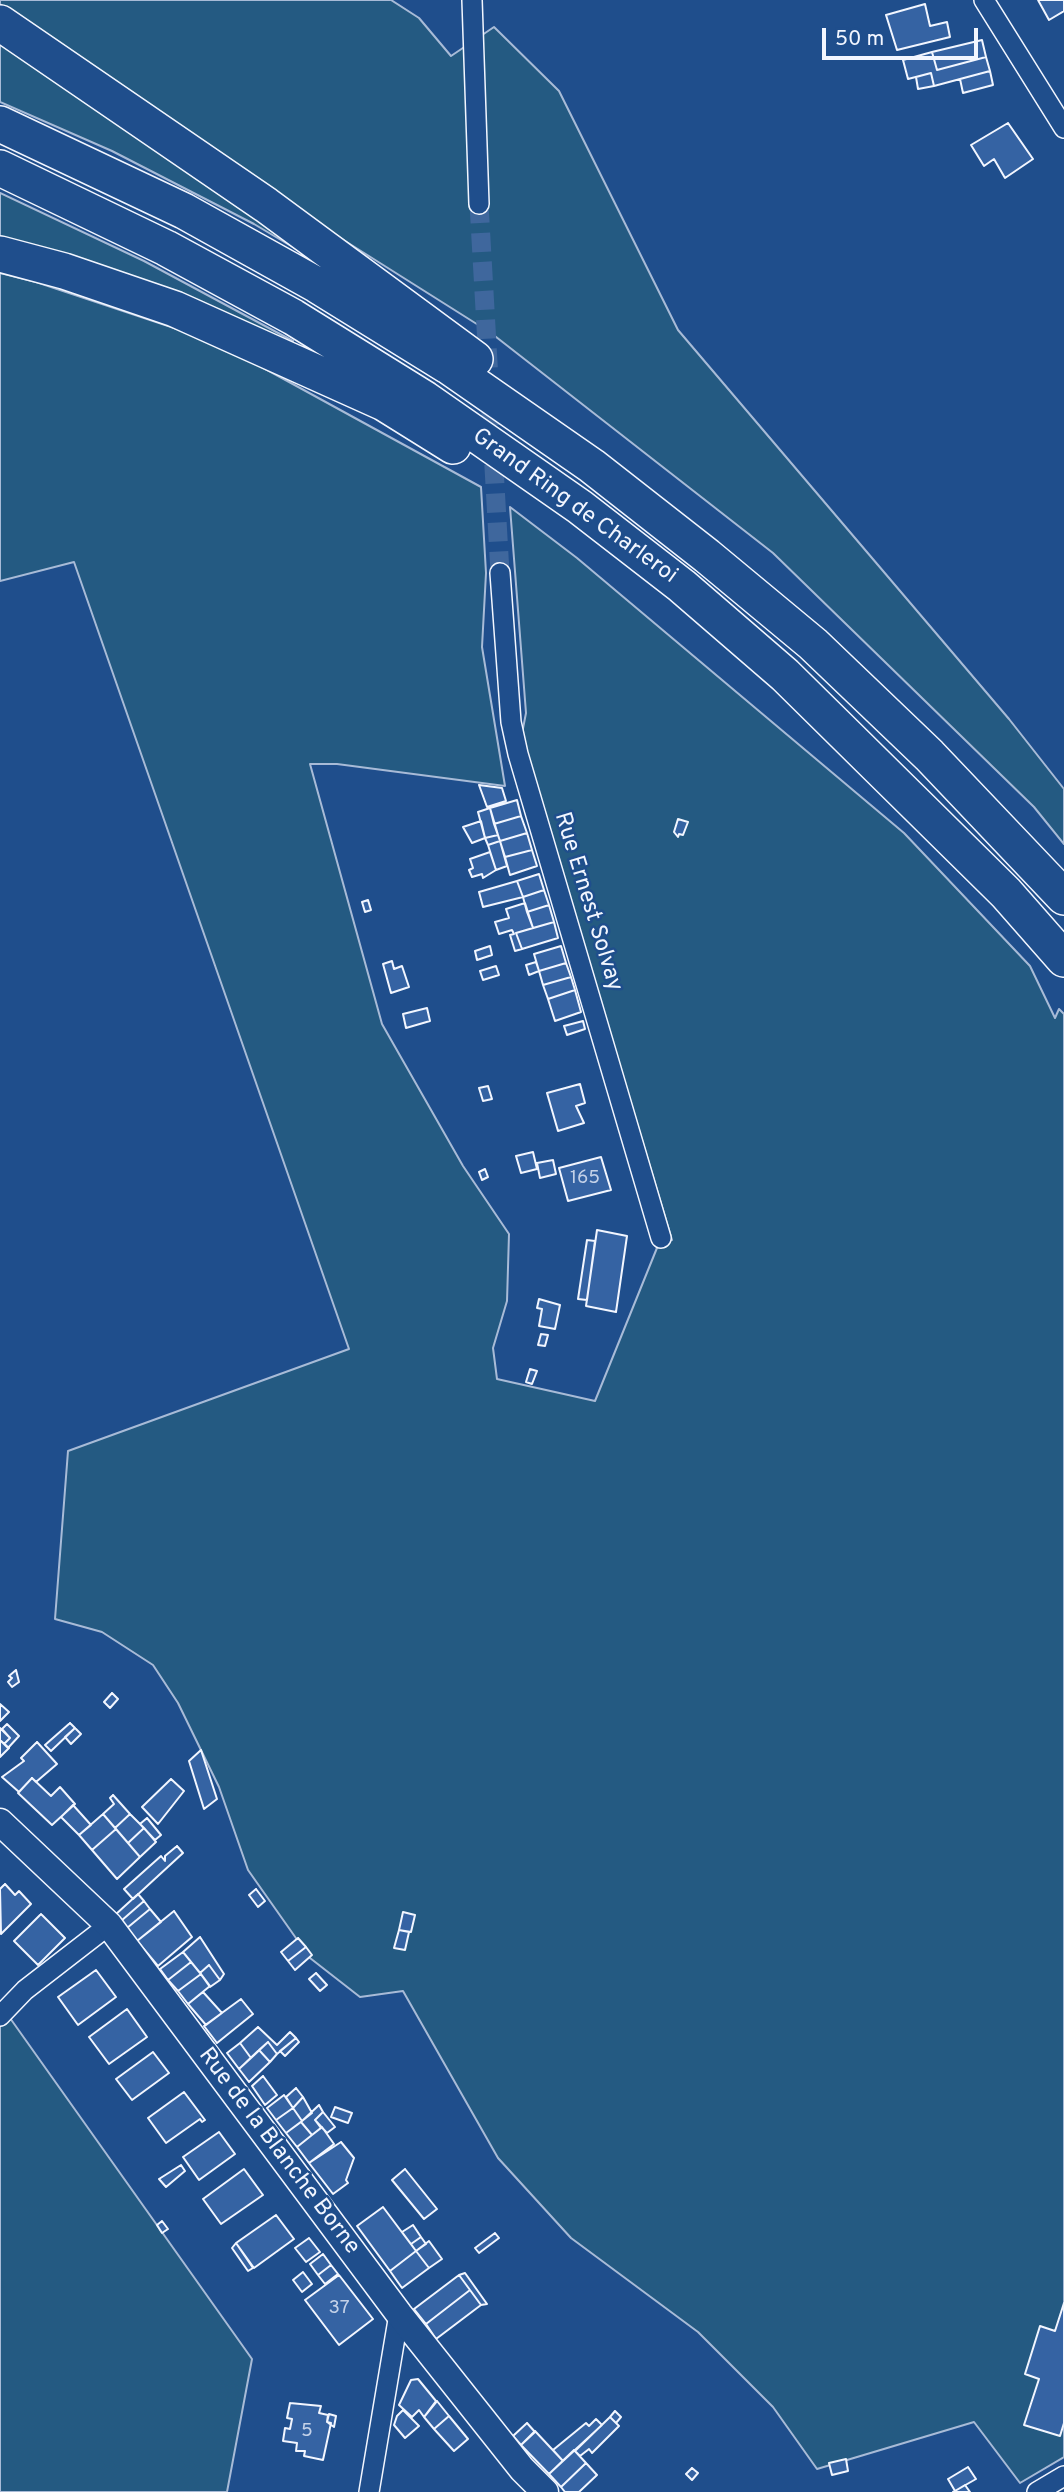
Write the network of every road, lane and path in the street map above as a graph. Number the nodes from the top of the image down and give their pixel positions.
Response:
1 (472, 0) edge
2 (984, 0) edge
3 (0, 23) edge
4 (0, 124) edge
5 (1064, 128) edge
6 (0, 168) edge
7 (480, 204) tunnel mouth
8 (0, 254) edge
9 (592, 466) junction
10 (500, 573) tunnel mouth
11 (682, 586) junction
12 (1064, 897) edge
13 (1064, 959) edge
14 (661, 1238) dead end
15 (0, 1822) edge
16 (108, 1926) junction
17 (0, 2017) edge
18 (399, 2314) junction
19 (1064, 2476) edge
20 (369, 2492) edge
21 (545, 2492) edge
22 (1037, 2492) edge

1 - 7 street
2 - 5 street
3 - 9 highway
4 - 9 highway, Grand Ring de Charleroi
6 - 11 highway, Grand Ring de Charleroi
8 - 11 highway
9 - 12 highway, Grand Ring de Charleroi
10 - 14 street, Rue Ernest Solvay
11 - 13 highway, Grand Ring de Charleroi
15 - 16 street, Rue de la Blanche Borne
16 - 17 street
16 - 18 street, Rue de la Blanche Borne
18 - 20 street
18 - 21 street, Rue de la Blanche Borne
19 - 22 street

